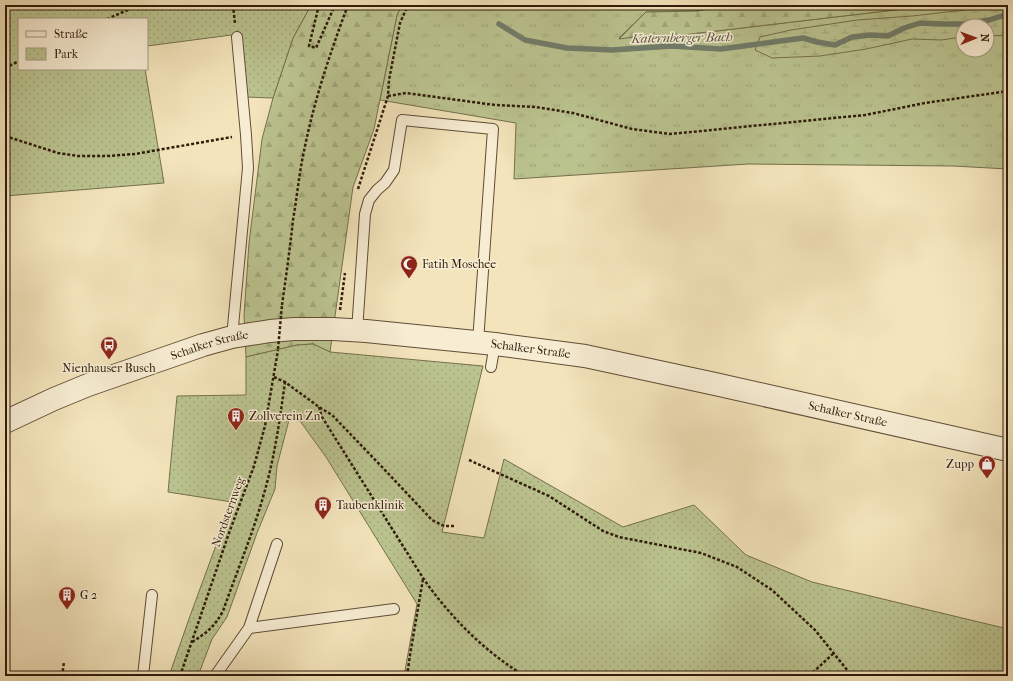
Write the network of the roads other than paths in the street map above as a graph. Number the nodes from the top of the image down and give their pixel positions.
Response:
1 (237, 37) road end
2 (357, 331) junction
3 (232, 338) junction
4 (486, 343) junction
5 (491, 367) dead end
6 (54, 399) junction
7 (5, 410) edge
8 (5, 422) edge
9 (1008, 450) edge
10 (277, 544) dead end
11 (152, 595) dead end
12 (394, 609) dead end
13 (250, 628) junction
14 (144, 676) edge
15 (215, 676) edge

1 - 3 lane
2 - 3 street, Schalker Straße
2 - 4 street, Schalker Straße
2 - 4 lane
3 - 6 street, Schalker Straße
4 - 5 lane
4 - 9 street, Schalker Straße
6 - 7 street, Schalker Straße
6 - 8 street, Schalker Straße
10 - 13 lane
11 - 14 lane
12 - 13 lane
13 - 15 lane

